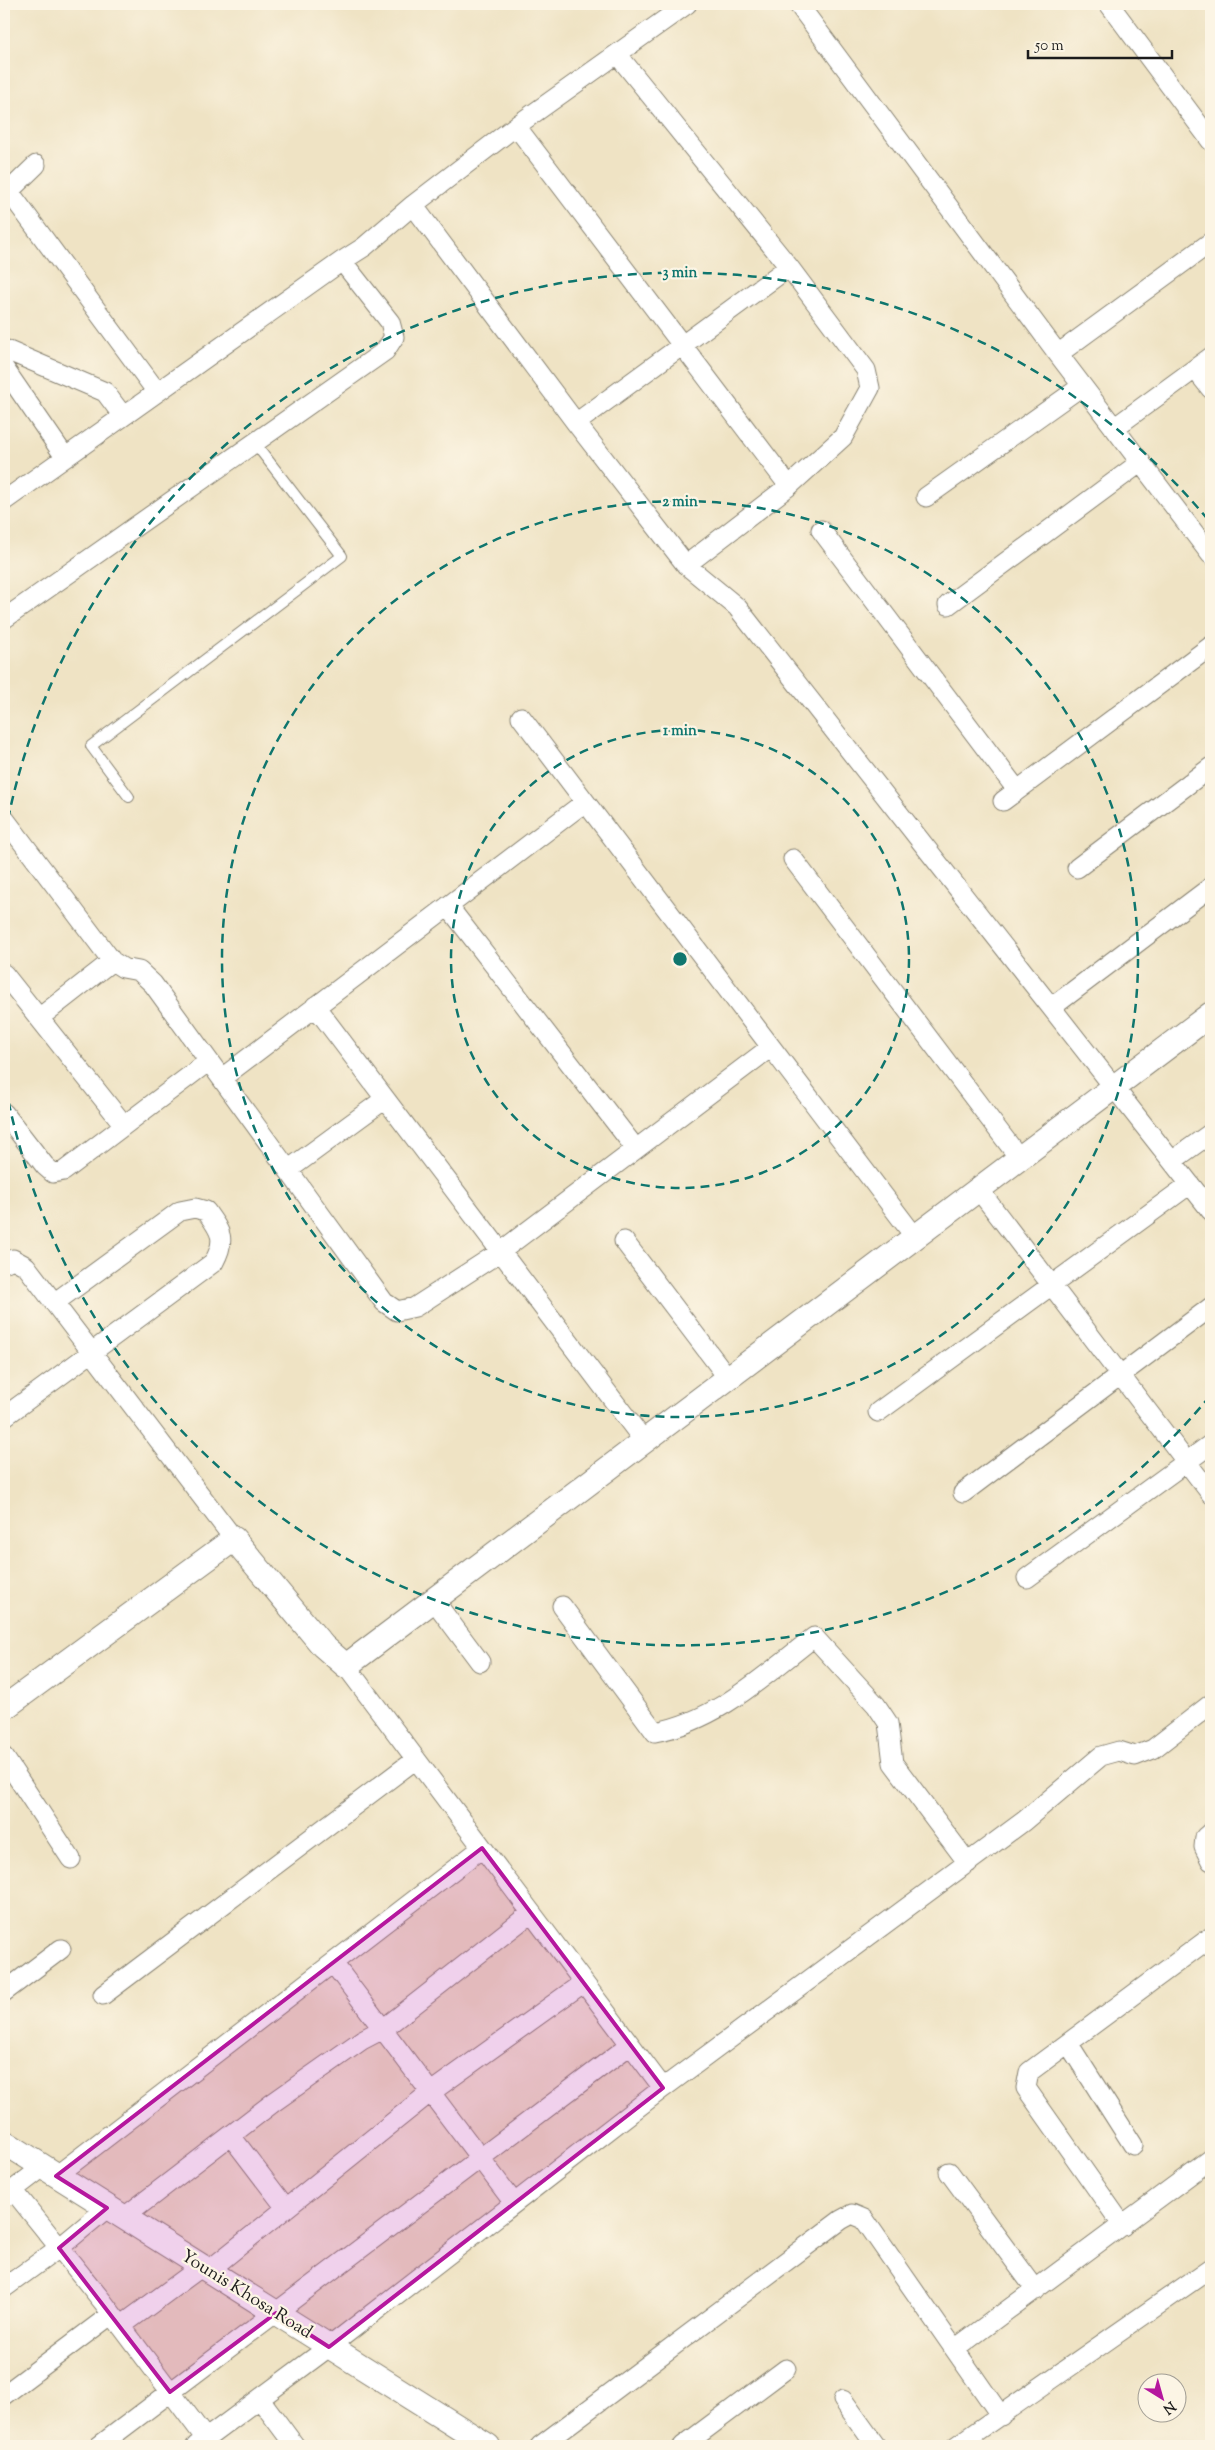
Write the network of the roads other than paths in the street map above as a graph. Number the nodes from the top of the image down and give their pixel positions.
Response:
1 (687, 4) edge
2 (798, 4) edge
3 (1109, 4) edge
4 (617, 54) junction
5 (516, 126) junction
6 (1211, 141) edge
7 (36, 165) dead end
8 (6, 193) edge
9 (413, 205) junction
10 (1211, 242) edge
11 (342, 260) junction
12 (789, 268) junction
13 (684, 346) junction
14 (4, 350) edge
15 (1058, 354) junction
16 (1211, 357) edge
17 (4, 368) edge
18 (1195, 369) junction
19 (1082, 386) junction
20 (1211, 389) edge
21 (157, 392) junction
22 (123, 416) junction
23 (576, 423) junction
24 (1114, 428) junction
25 (254, 442) junction
26 (65, 457) junction
27 (1141, 462) junction
28 (789, 486) junction
29 (926, 497) dead end
30 (4, 500) edge
31 (821, 530) dead end
32 (1205, 533) edge
33 (1211, 555) edge
34 (686, 565) junction
35 (948, 605) dead end
36 (4, 619) edge
37 (1211, 646) edge
38 (521, 717) dead end
39 (1211, 766) edge
40 (130, 797) dead end
41 (586, 802) junction
42 (4, 818) edge
43 (793, 859) dead end
44 (1077, 868) dead end
45 (1211, 886) edge
46 (448, 906) junction
47 (112, 961) junction
48 (4, 974) edge
49 (315, 1006) junction
50 (1052, 1007) junction
51 (1211, 1014) edge
52 (39, 1018) junction
53 (771, 1047) junction
54 (209, 1061) junction
55 (222, 1078) junction
56 (1116, 1087) junction
57 (385, 1099) junction
58 (4, 1113) edge
59 (124, 1125) junction
60 (1211, 1132) edge
61 (636, 1149) junction
62 (1020, 1159) junction
63 (1172, 1161) junction
64 (288, 1170) junction
65 (1190, 1184) junction
66 (979, 1190) junction
67 (1211, 1211) edge
68 (915, 1237) junction
69 (624, 1241) dead end
70 (500, 1252) junction
71 (4, 1263) edge
72 (1051, 1285) junction
73 (54, 1303) junction
74 (1211, 1307) edge
75 (91, 1352) junction
76 (1120, 1375) junction
77 (728, 1378) junction
78 (878, 1412) dead end
79 (4, 1417) edge
80 (644, 1441) junction
81 (1211, 1444) edge
82 (1186, 1462) junction
83 (963, 1493) dead end
84 (1211, 1494) edge
85 (234, 1539) junction
86 (1027, 1578) dead end
87 (433, 1599) junction
88 (562, 1606) dead end
89 (480, 1662) dead end
90 (346, 1666) junction
91 (1211, 1704) edge
92 (4, 1708) edge
93 (4, 1757) edge
94 (416, 1759) junction
95 (1211, 1832) edge
96 (482, 1848) junction
97 (71, 1859) dead end
98 (1211, 1860) edge
99 (968, 1863) junction
100 (531, 1913) junction
101 (1211, 1937) edge
102 (62, 1949) dead end
103 (333, 1963) junction
104 (583, 1983) junction
105 (4, 1992) edge
106 (103, 1995) dead end
107 (383, 2029) junction
108 (1068, 2043) junction
109 (630, 2045) junction
110 (662, 2088) junction
111 (431, 2091) junction
112 (231, 2136) junction
113 (4, 2142) edge
114 (1133, 2145) dead end
115 (481, 2158) junction
116 (1211, 2159) edge
117 (49, 2172) junction
118 (949, 2172) dead end
119 (8, 2194) edge
120 (514, 2203) junction
121 (286, 2208) junction
122 (115, 2213) junction
123 (1123, 2226) junction
124 (59, 2248) junction
125 (1211, 2268) edge
126 (205, 2269) junction
127 (4, 2288) edge
128 (1036, 2290) junction
129 (276, 2314) junction
130 (117, 2320) junction
131 (329, 2347) junction
132 (954, 2349) junction
133 (786, 2370) dead end
134 (170, 2392) junction
135 (4, 2395) edge
136 (260, 2398) junction
137 (843, 2400) dead end
138 (1001, 2416) junction
139 (201, 2443) edge
140 (100, 2446) edge
141 (295, 2446) edge
142 (488, 2446) edge
143 (540, 2446) edge
144 (683, 2446) edge
145 (876, 2446) edge
146 (956, 2446) edge

1 - 4 street
2 - 15 street
3 - 6 street
4 - 5 street
4 - 12 street
5 - 9 street
5 - 13 street
7 - 8 street
8 - 21 street
9 - 11 street
9 - 23 street
10 - 15 street
11 - 21 street
11 - 25 street
12 - 13 street
12 - 28 street
13 - 23 street
13 - 28 street
14 - 22 street
15 - 19 street
16 - 18 street
17 - 26 street
18 - 20 street
18 - 24 street
19 - 24 street
19 - 29 street
21 - 22 street
22 - 26 street
23 - 34 street
24 - 27 street
25 - 36 street
25 - 40 lane
26 - 30 street
27 - 32 street
27 - 35 street
28 - 34 street
31 - 37 street
32 - 33 street
34 - 50 street
38 - 41 street
39 - 44 street
41 - 46 street
41 - 53 street
42 - 47 street
43 - 62 street
45 - 50 street
46 - 49 street
46 - 61 street
47 - 52 street
47 - 54 street
48 - 52 street
49 - 55 street
49 - 57 street
50 - 56 street
51 - 56 street
52 - 59 street
53 - 61 street
53 - 68 street
54 - 55 street
54 - 59 street
55 - 64 street
56 - 62 street
56 - 63 street
57 - 64 street
57 - 70 street
58 - 59 street
60 - 63 street
61 - 70 street
62 - 66 street
63 - 65 street
64 - 70 street
65 - 67 street
65 - 72 street
66 - 68 street
66 - 72 street
68 - 77 street
69 - 77 street
70 - 80 street
71 - 73 street
72 - 76 street
72 - 78 street
73 - 75 street
73 - 75 street
74 - 76 street
75 - 79 street
75 - 85 street
76 - 82 street
76 - 83 street
77 - 80 street
80 - 87 street
81 - 82 street
82 - 84 street
82 - 86 street
85 - 90 street
85 - 92 street
87 - 89 street
87 - 90 street
88 - 99 street
90 - 94 street
91 - 99 street
93 - 97 street
94 - 96 street
94 - 106 street
95 - 98 street
96 - 100 street
96 - 103 street
99 - 110 street
100 - 104 street
100 - 107 street
101 - 108 street
102 - 105 street
103 - 107 street
103 - 117 street
104 - 109 street
104 - 111 street
107 - 111 street
107 - 112 street
108 - 114 street
108 - 123 street
109 - 110 street
109 - 115 street
110 - 120 street
111 - 115 street
111 - 121 street
112 - 121 street
112 - 122 street
113 - 117 street, Younis Khosa Road
115 - 120 street
115 - 129 street
116 - 123 street
117 - 119 street
117 - 122 street, Younis Khosa Road
118 - 128 street
119 - 124 street
120 - 131 street
121 - 126 street
122 - 124 street
122 - 126 street, Younis Khosa Road
123 - 128 street
124 - 127 street
124 - 130 street
125 - 138 street
126 - 129 street, Younis Khosa Road
126 - 130 street
128 - 132 street
129 - 131 street, Younis Khosa Road
129 - 134 street
130 - 134 street
130 - 135 street
131 - 136 street
131 - 142 street, Younis Khosa Road
132 - 138 street
132 - 143 street
133 - 144 street
134 - 139 street
134 - 140 street
136 - 139 street
136 - 141 street
137 - 145 street
138 - 146 street

